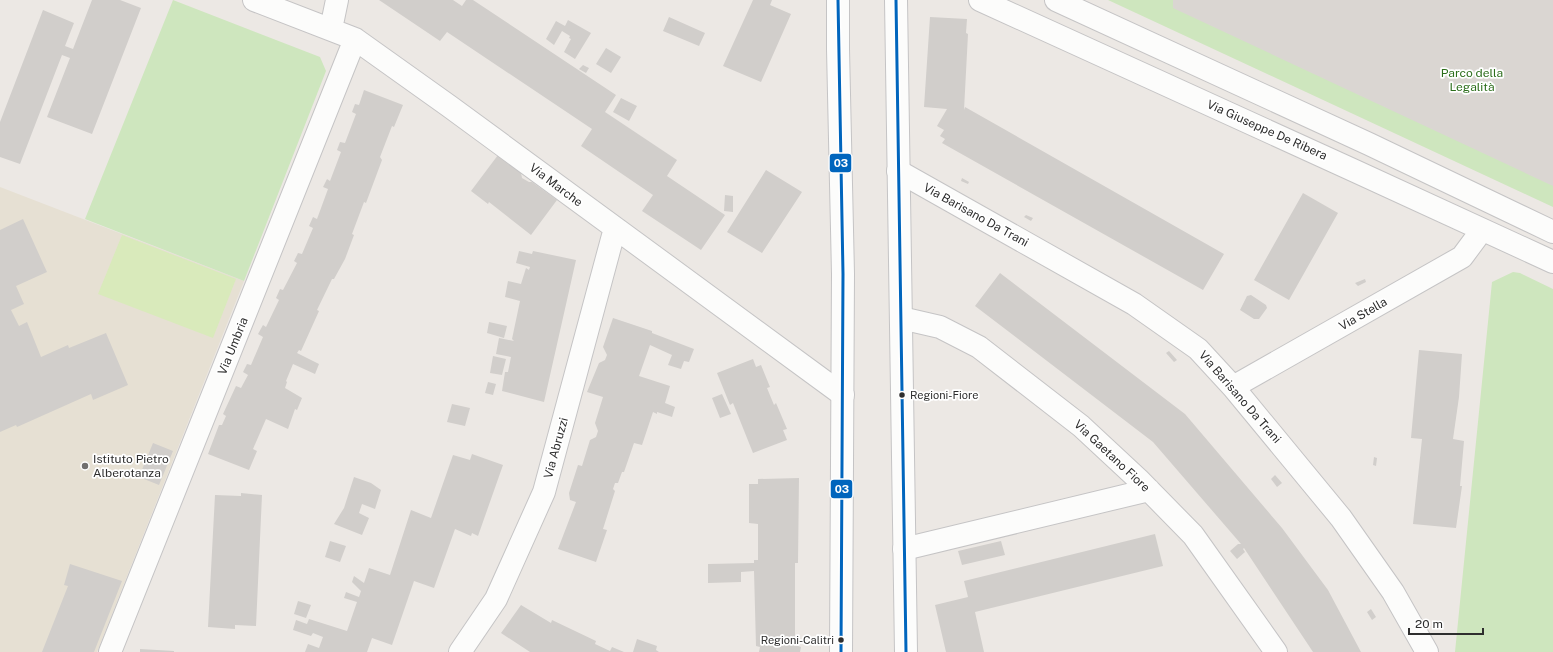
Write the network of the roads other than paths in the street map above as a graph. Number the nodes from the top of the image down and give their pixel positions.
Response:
1 (254, 0) edge
2 (337, 0) edge
3 (838, 0) edge
4 (896, 0) edge
5 (980, 0) edge
6 (1056, 0) edge
7 (1092, 17) junction
8 (331, 29) junction
9 (355, 39) junction
10 (1146, 41) junction
11 (1078, 44) junction
12 (1132, 69) junction
13 (898, 171) junction
14 (615, 228) junction
15 (1482, 230) junction
16 (1553, 232) edge
17 (1553, 262) edge
18 (901, 318) junction
19 (1233, 387) junction
20 (843, 395) junction
21 (1149, 490) junction
22 (904, 549) junction
23 (110, 652) edge
24 (460, 652) edge
25 (841, 652) edge
26 (906, 652) edge
27 (1276, 652) edge
28 (1427, 652) edge

1 - 8 street, Via Marche
2 - 8 street
3 - 20 street
4 - 13 street
5 - 11 street, Via Giuseppe De Ribera
6 - 7 street
7 - 10 street
7 - 11 street
8 - 9 street, Via Marche
9 - 14 street, Via Marche
9 - 23 street, Via Umbria
10 - 12 street
10 - 16 street
11 - 12 street, Via Giuseppe De Ribera
12 - 15 street, Via Giuseppe De Ribera
13 - 18 street
13 - 19 street, Via Barisano Da Trani
14 - 20 street, Via Marche
14 - 24 street, Via Abruzzi
15 - 17 street, Via Giuseppe De Ribera
15 - 19 street, Via Stella
18 - 21 street, Via Gaetano Fiore
18 - 22 street
19 - 28 street, Via Barisano Da Trani
20 - 25 street
21 - 22 street
21 - 27 street, Via Gaetano Fiore
22 - 26 street

